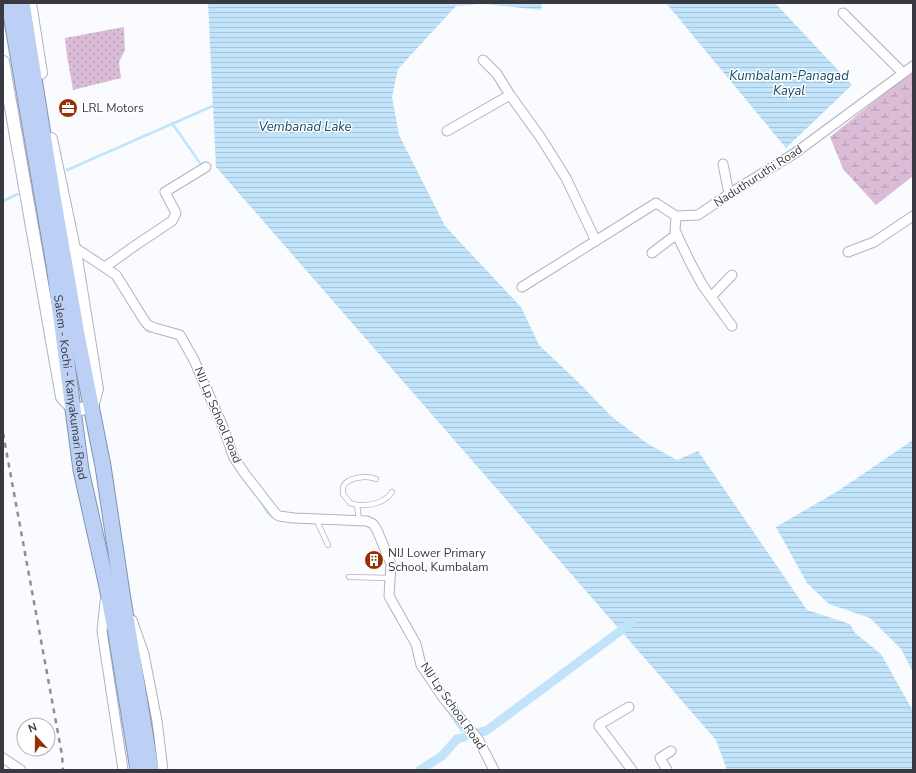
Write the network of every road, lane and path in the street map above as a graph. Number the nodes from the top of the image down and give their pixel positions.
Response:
1 (10, 3) edge
2 (22, 3) edge
3 (30, 3) edge
4 (843, 13) dead end
5 (483, 60) dead end
6 (3, 62) edge
7 (913, 66) edge
8 (903, 73) junction
9 (510, 95) junction
10 (447, 130) dead end
11 (722, 164) dead end
12 (206, 167) dead end
13 (729, 194) junction
14 (676, 216) junction
15 (913, 216) edge
16 (677, 234) junction
17 (596, 241) junction
18 (74, 247) junction
19 (848, 252) dead end
20 (652, 253) dead end
21 (105, 267) junction
22 (732, 275) dead end
23 (522, 287) dead end
24 (711, 297) junction
25 (732, 326) dead end
26 (92, 407) junction
27 (74, 410) junction
28 (376, 479) dead end
29 (392, 492) dead end
30 (357, 505) junction
31 (316, 519) junction
32 (359, 520) junction
33 (328, 545) dead end
34 (349, 577) dead end
35 (390, 578) junction
36 (106, 582) junction
37 (122, 593) junction
38 (629, 707) dead end
39 (671, 751) dead end
40 (3, 758) edge
41 (21, 770) edge
42 (124, 770) edge
43 (138, 770) edge
44 (151, 770) edge
45 (163, 770) edge
46 (494, 770) edge
47 (632, 770) edge
48 (667, 770) edge

1 - 27 highway, Salem - Kochi - Kanyakumari Road
2 - 26 highway, Salem - Kochi - Kanyakumari Road
3 - 18 street
4 - 8 street
5 - 9 street
6 - 27 street
7 - 8 street, Naduthuruthi Road
8 - 13 street, Naduthuruthi Road
9 - 10 street
9 - 17 street
11 - 13 street
12 - 21 street
13 - 14 street, Naduthuruthi Road
14 - 16 street
14 - 17 street
15 - 19 street
16 - 20 street
16 - 24 street
17 - 23 street
18 - 21 street, NIJ Lp School Road
18 - 26 street
21 - 31 street, NIJ Lp School Road
22 - 24 street
24 - 25 street
26 - 27 street
26 - 37 highway, Salem - Kochi - Kanyakumari Road
27 - 36 highway, Salem - Kochi - Kanyakumari Road
28 - 30 lane
29 - 30 lane
30 - 32 lane
31 - 32 street, NIJ Lp School Road
31 - 33 lane
32 - 35 street, NIJ Lp School Road
34 - 35 lane
35 - 46 street, NIJ Lp School Road
36 - 42 street
36 - 43 highway, Salem - Kochi - Kanyakumari Road
37 - 44 highway, Salem - Kochi - Kanyakumari Road
37 - 45 street
38 - 47 street
39 - 48 street
40 - 41 street

